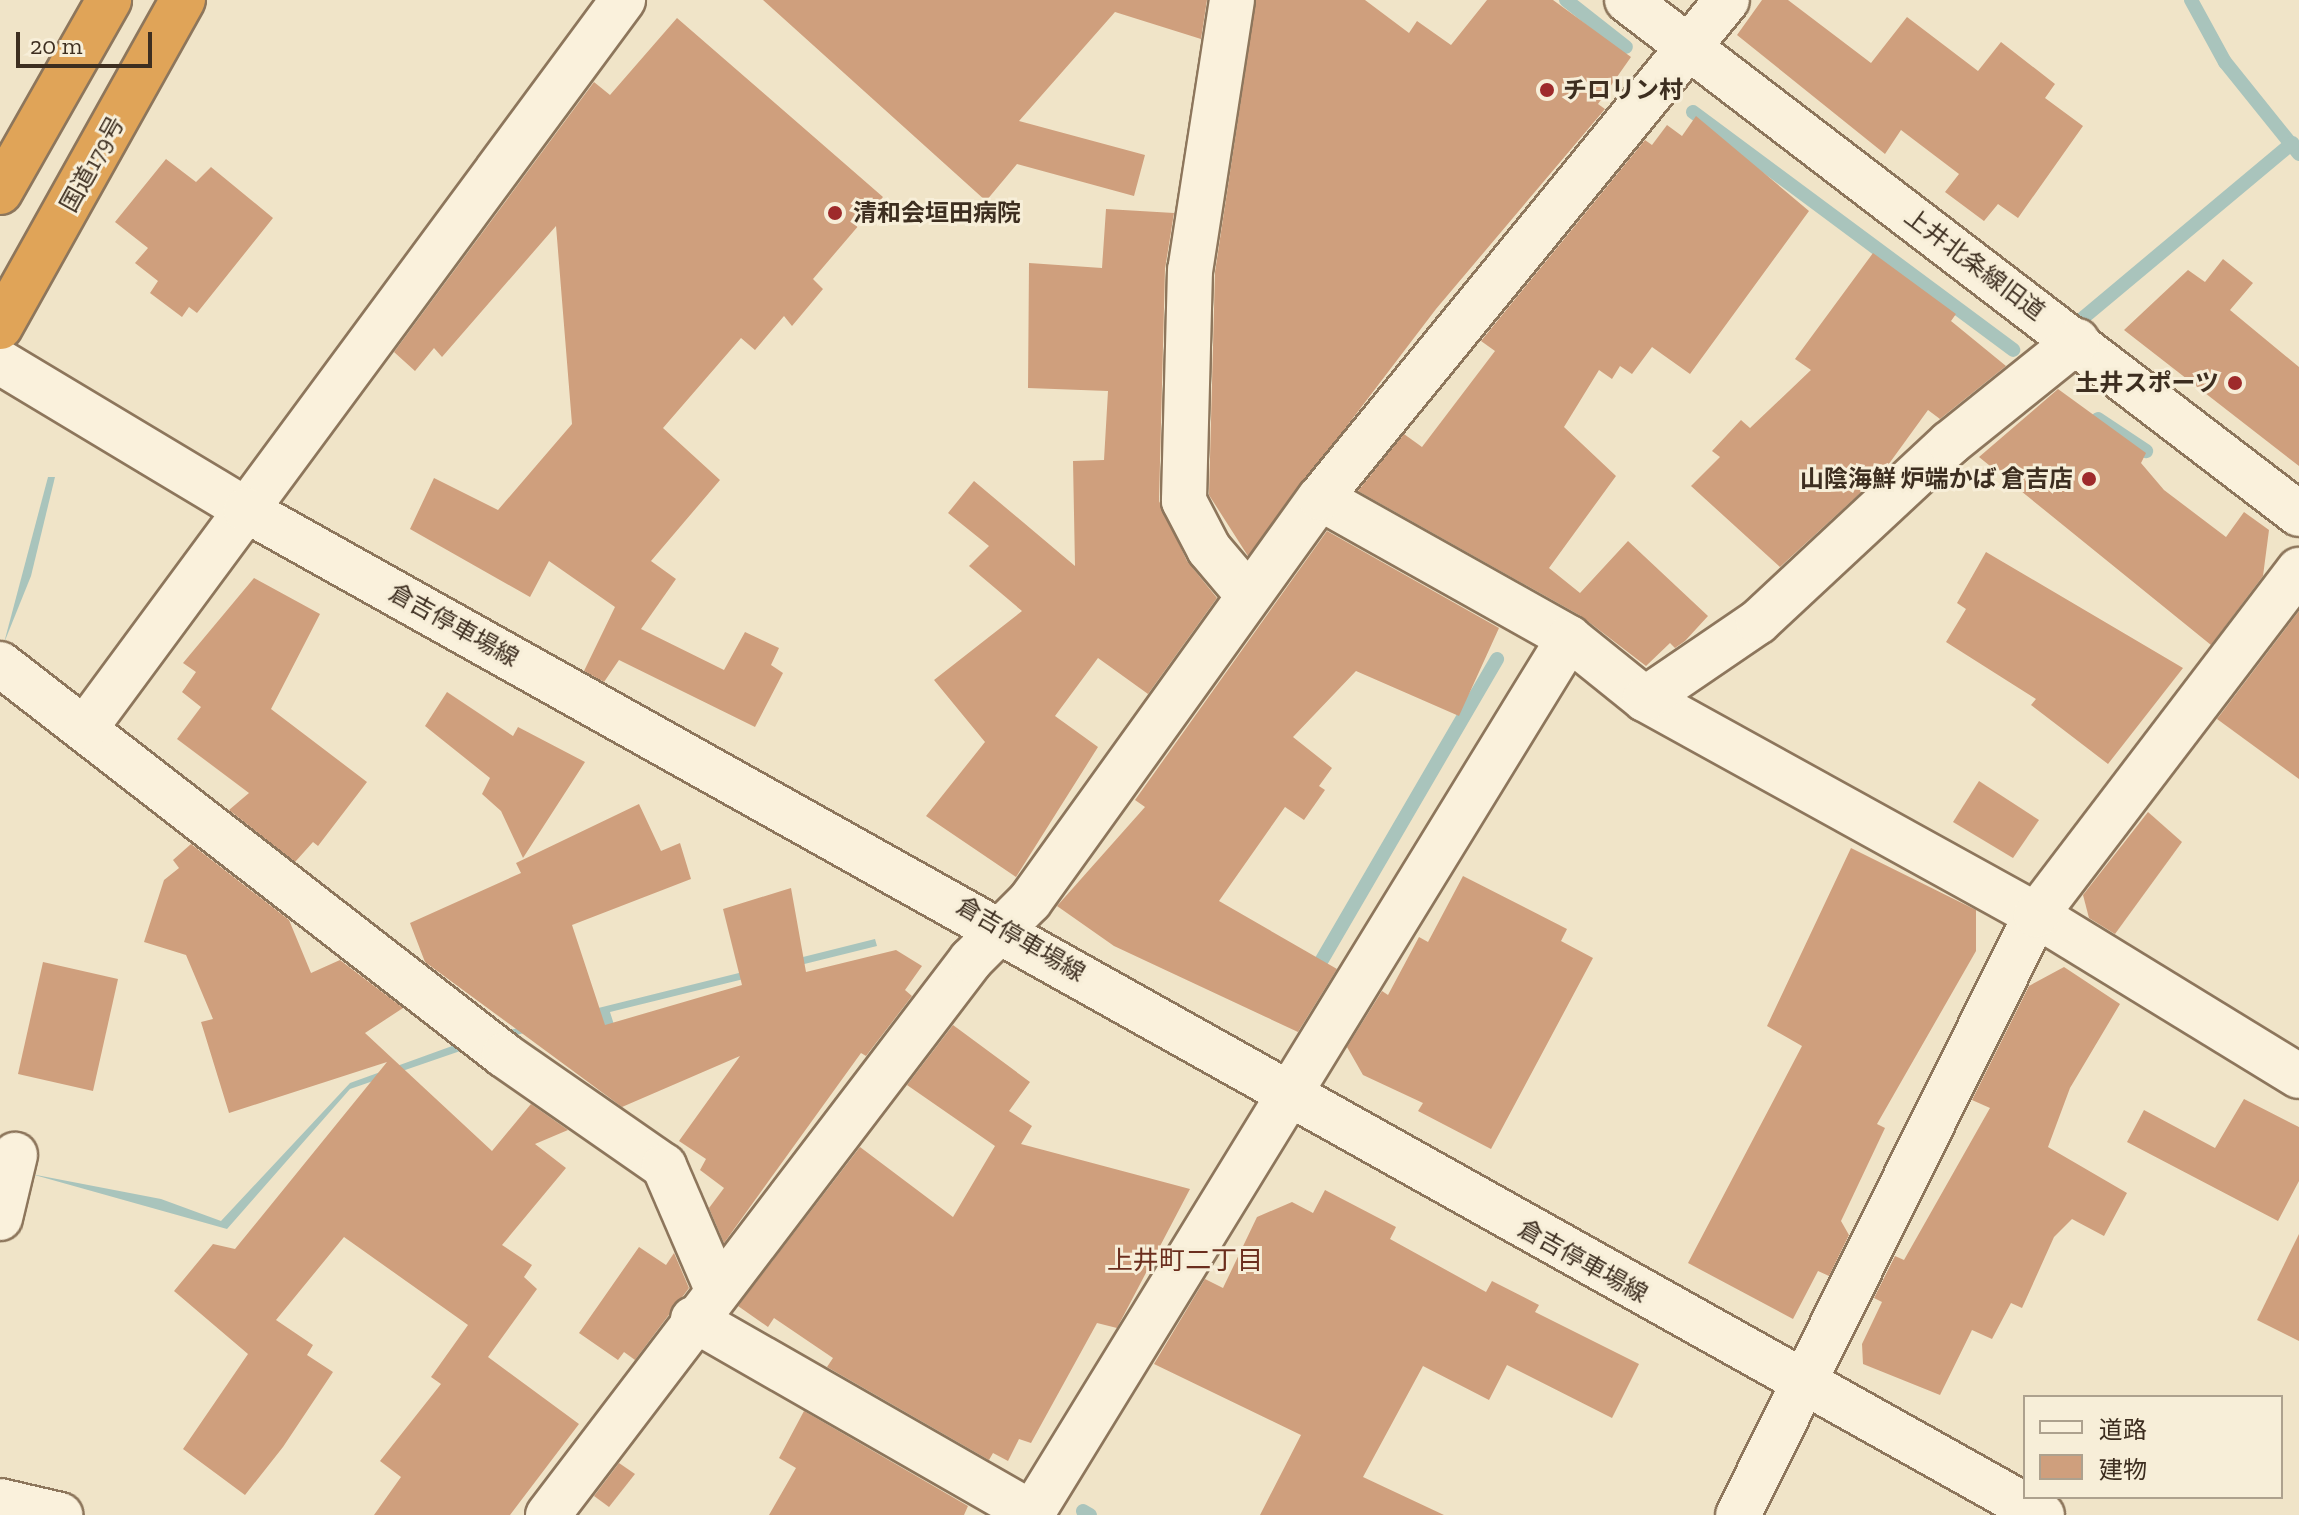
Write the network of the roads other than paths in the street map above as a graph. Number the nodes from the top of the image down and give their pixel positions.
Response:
1 (109, 0) edge
2 (183, 0) edge
3 (623, 0) edge
4 (1232, 0) edge
5 (1627, 0) edge
6 (1675, 0) edge
7 (1727, 0) edge
8 (1688, 46) junction
9 (0, 192) edge
10 (0, 327) edge
11 (2077, 341) junction
12 (0, 362) edge
13 (1320, 498) junction
14 (246, 510) junction
15 (2299, 514) edge
16 (2299, 570) edge
17 (1247, 594) junction
18 (1569, 638) junction
19 (0, 664) edge
20 (1645, 699) junction
21 (86, 727) junction
22 (2036, 915) junction
23 (1006, 929) junction
24 (2299, 1076) edge
25 (1289, 1098) junction
26 (15, 1155) dead end
27 (0, 1218) edge
28 (705, 1304) junction
29 (1803, 1382) junction
30 (0, 1501) edge
31 (1033, 1514) edge
32 (60, 1515) edge
33 (548, 1515) edge
34 (1738, 1515) edge
35 (2042, 1515) edge

1 - 9 highway
2 - 10 highway, 国道179号
3 - 14 street
4 - 17 street
5 - 8 street, 上井北条線旧道
6 - 8 street
7 - 8 street
8 - 11 street, 上井北条線旧道
8 - 13 street
11 - 15 street, 上井北条線旧道
11 - 20 street
12 - 14 street, 倉吉停車場線
13 - 17 street
13 - 18 street
14 - 21 street
14 - 23 street, 倉吉停車場線
16 - 22 street
17 - 23 street
18 - 20 street
18 - 25 street
19 - 21 street
20 - 22 street
21 - 28 street
22 - 24 street
22 - 29 street
23 - 25 street, 倉吉停車場線
23 - 28 street
25 - 29 street, 倉吉停車場線
25 - 31 street
26 - 27 street
28 - 31 street
28 - 33 street
29 - 34 street
29 - 35 street, 倉吉停車場線
30 - 32 street

